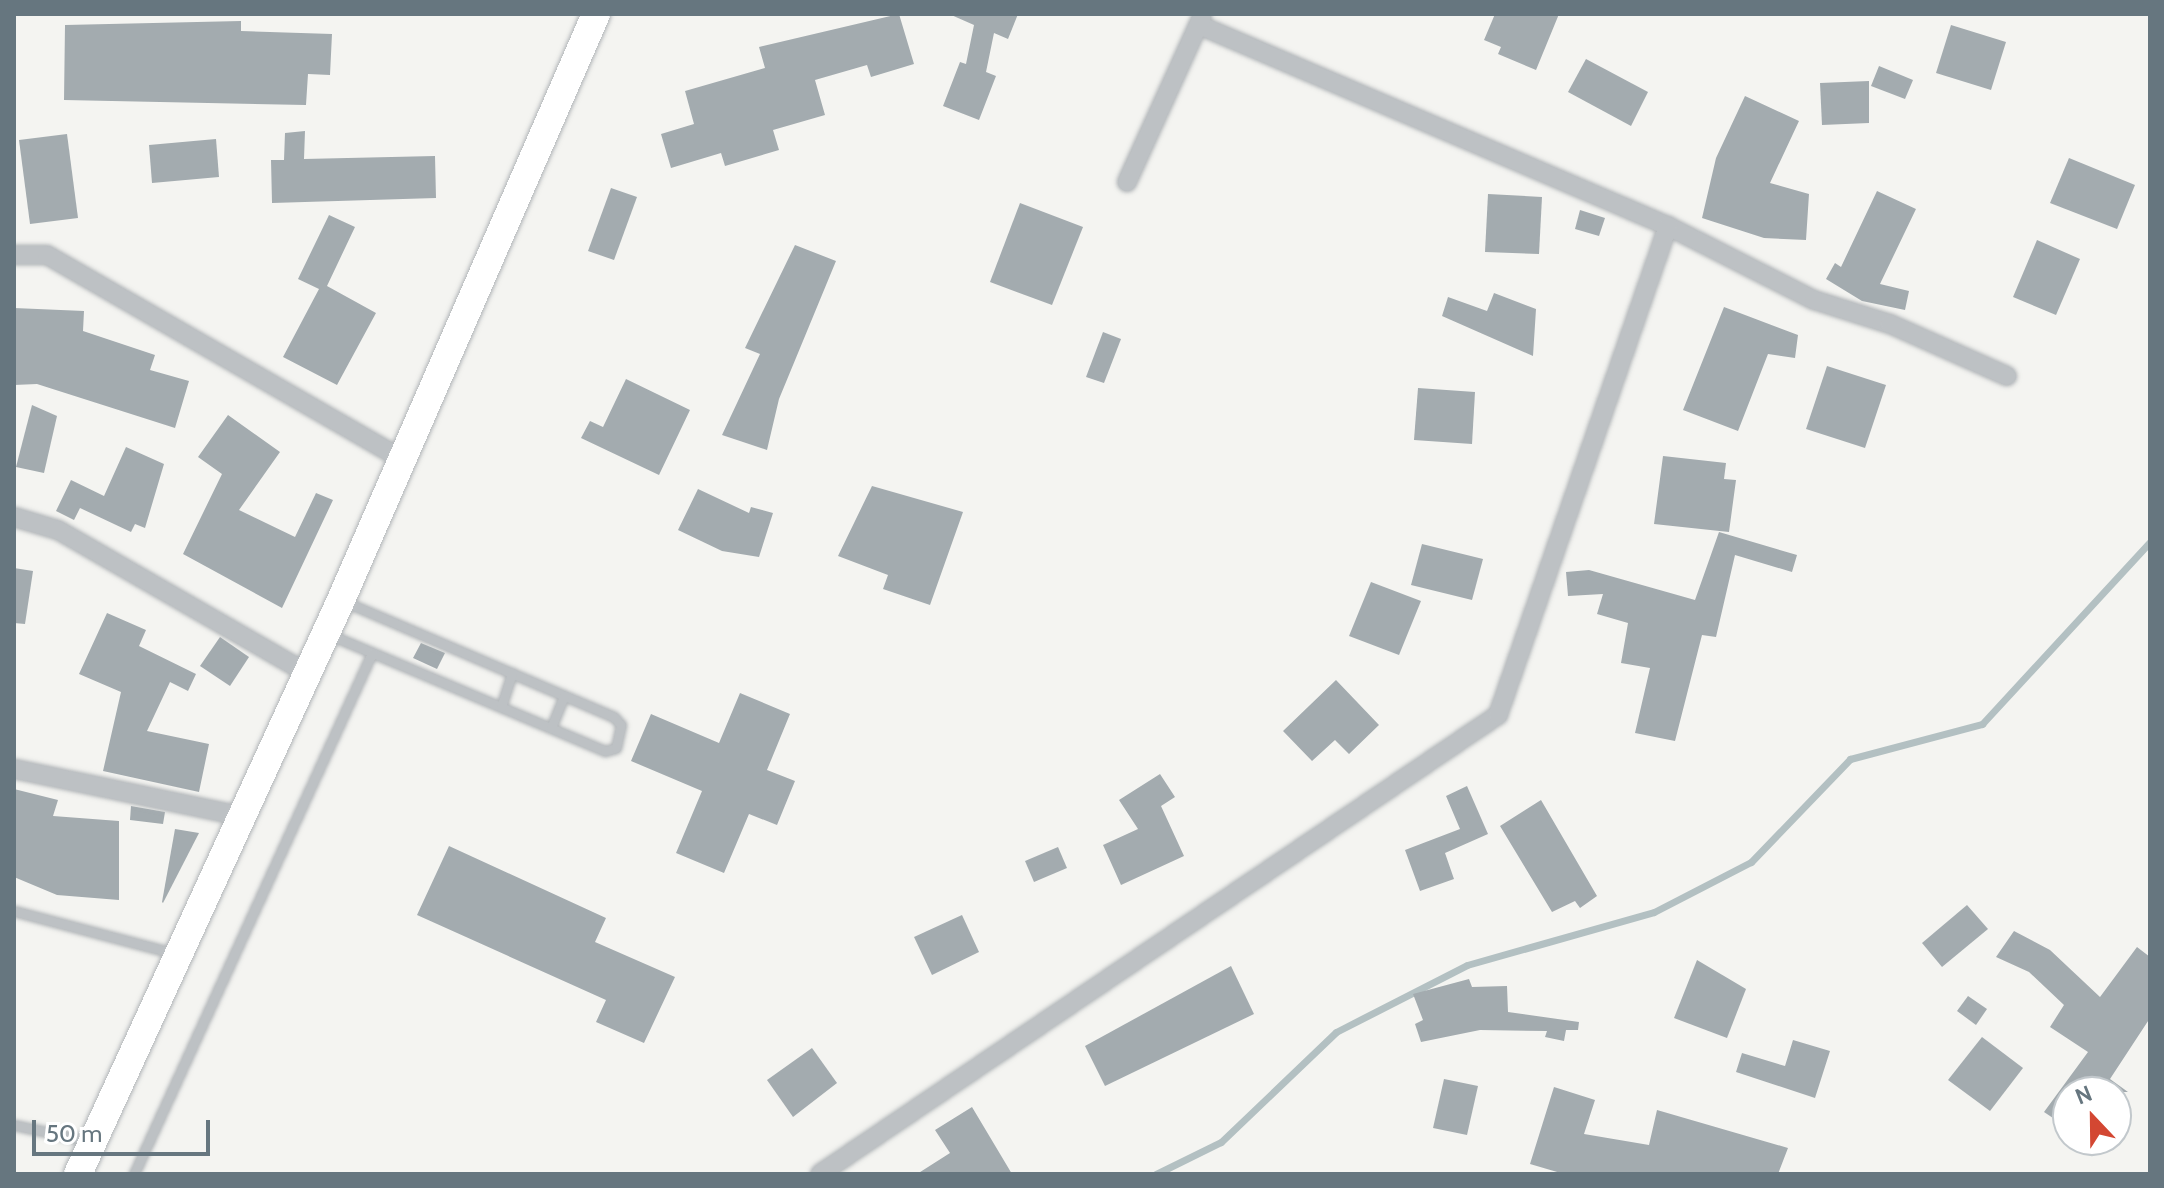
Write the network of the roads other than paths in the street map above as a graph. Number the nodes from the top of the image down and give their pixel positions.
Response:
1 (596, 14) edge
2 (1201, 19) edge
3 (1127, 182) dead end
4 (1668, 226) junction
5 (14, 255) edge
6 (2007, 376) dead end
7 (403, 460) junction
8 (14, 517) edge
9 (341, 600) junction
10 (324, 632) junction
11 (372, 653) junction
12 (303, 671) junction
13 (512, 673) junction
14 (564, 695) junction
15 (501, 707) junction
16 (551, 728) junction
17 (14, 769) edge
18 (241, 816) junction
19 (14, 911) edge
20 (181, 955) junction
21 (14, 1125) edge
22 (92, 1142) junction
23 (78, 1174) edge
24 (134, 1174) edge
25 (820, 1174) edge

1 - 7 main road
2 - 3 street
2 - 4 street
4 - 6 street
4 - 25 street
5 - 7 street
7 - 9 main road
8 - 12 street
9 - 10 main road
9 - 13 lane
10 - 11 lane
10 - 12 main road
11 - 15 lane
11 - 24 lane
12 - 18 main road
13 - 14 lane
13 - 15 lane
14 - 16 lane
14 - 16 lane
15 - 16 lane
17 - 18 street
18 - 20 main road
19 - 20 lane
20 - 22 main road
21 - 22 lane
22 - 23 main road

